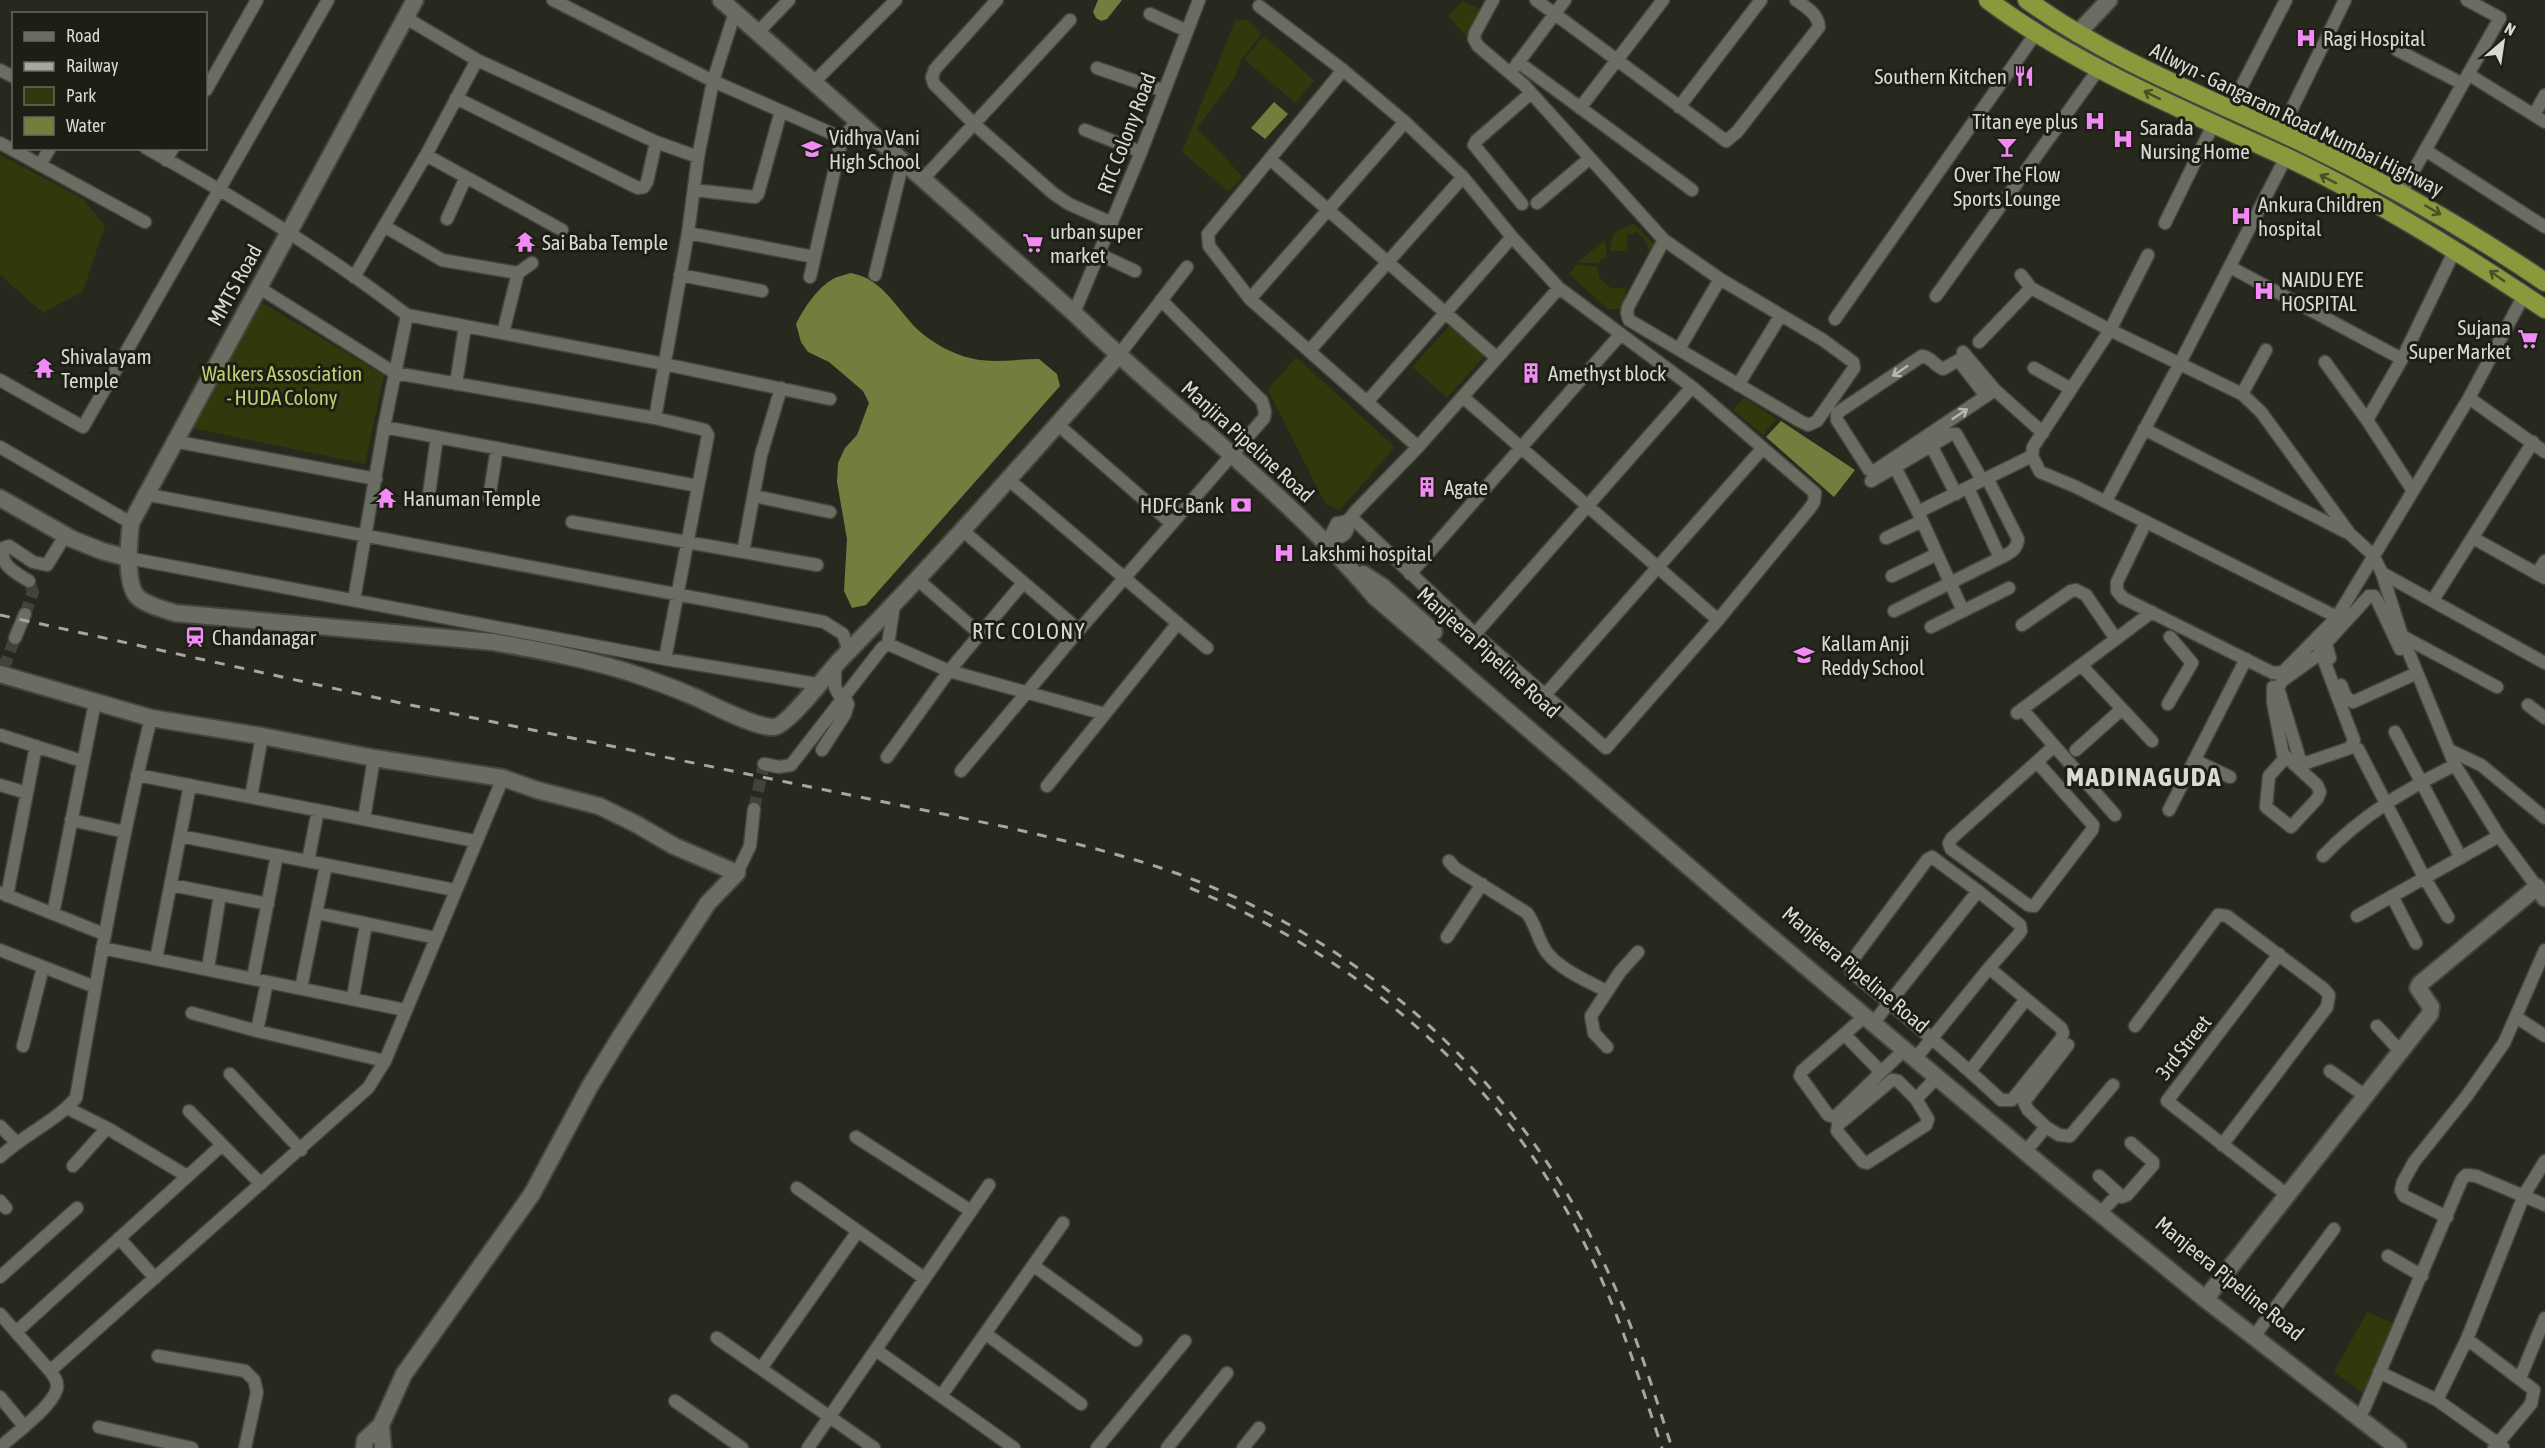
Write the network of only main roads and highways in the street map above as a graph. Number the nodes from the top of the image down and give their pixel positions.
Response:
1 (1988, 0) edge
2 (2027, 0) edge
3 (2545, 282) edge
4 (2545, 309) edge

4 -> 1 highway, Allwyn - Gangaram Road Mumbai Highway
2 -> 3 highway, Allwyn - Gangaram Road Mumbai Highway

